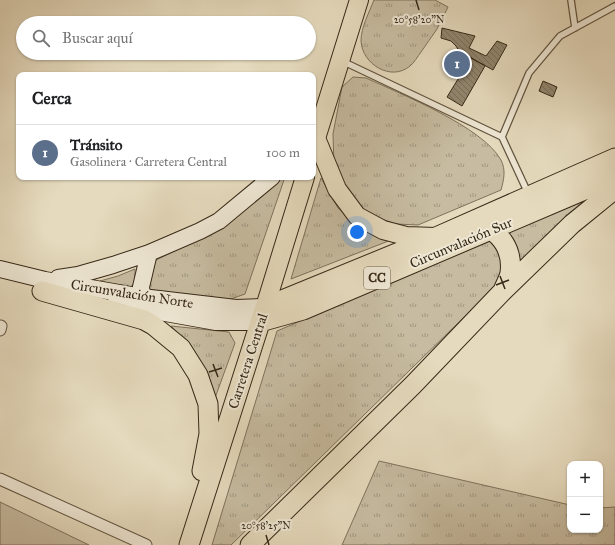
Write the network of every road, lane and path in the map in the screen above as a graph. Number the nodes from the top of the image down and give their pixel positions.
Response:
1 (359, 0) edge
2 (571, 0) edge
3 (615, 6) edge
4 (575, 28) junction
5 (340, 60) junction
6 (316, 137) edge
7 (502, 137) junction
8 (316, 147) edge
9 (615, 158) edge
10 (615, 177) edge
11 (268, 180) edge
12 (303, 180) edge
13 (615, 189) edge
14 (532, 204) junction
15 (473, 220) junction
16 (492, 229) junction
17 (436, 237) junction
18 (149, 253) junction
19 (0, 269) edge
20 (0, 280) edge
21 (44, 286) junction
22 (503, 291) junction
23 (143, 303) junction
24 (262, 314) junction
25 (0, 479) edge
26 (192, 536) edge
27 (146, 545) edge
28 (250, 545) edge

1 - 5 main road
2 - 4 lane
3 - 4 lane
4 - 7 lane
5 - 6 main road
5 - 7 lane
7 - 14 lane
8 - 17 main road
9 - 14 highway, Circunvalación Sur / CC
10 - 14 highway, Circunvalación Sur / CC
11 - 18 main road
12 - 24 main road, Carretera Central
13 - 22 highway
14 - 15 highway, Circunvalación Sur / CC
14 - 16 highway, Circunvalación Sur / CC
15 - 16 highway
15 - 17 highway, Circunvalación Sur / CC
16 - 22 highway
16 - 24 highway, Circunvalación Sur / CC
17 - 24 highway, Circunvalación Sur / CC
18 - 21 main road
18 - 23 main road
19 - 21 main road, Circunvalación Norte
20 - 21 main road, Circunvalación Norte
21 - 23 main road, Circunvalación Norte
21 - 26 highway
22 - 28 highway
23 - 24 main road, Circunvalación Norte
24 - 26 highway, Carretera Central
25 - 27 street

